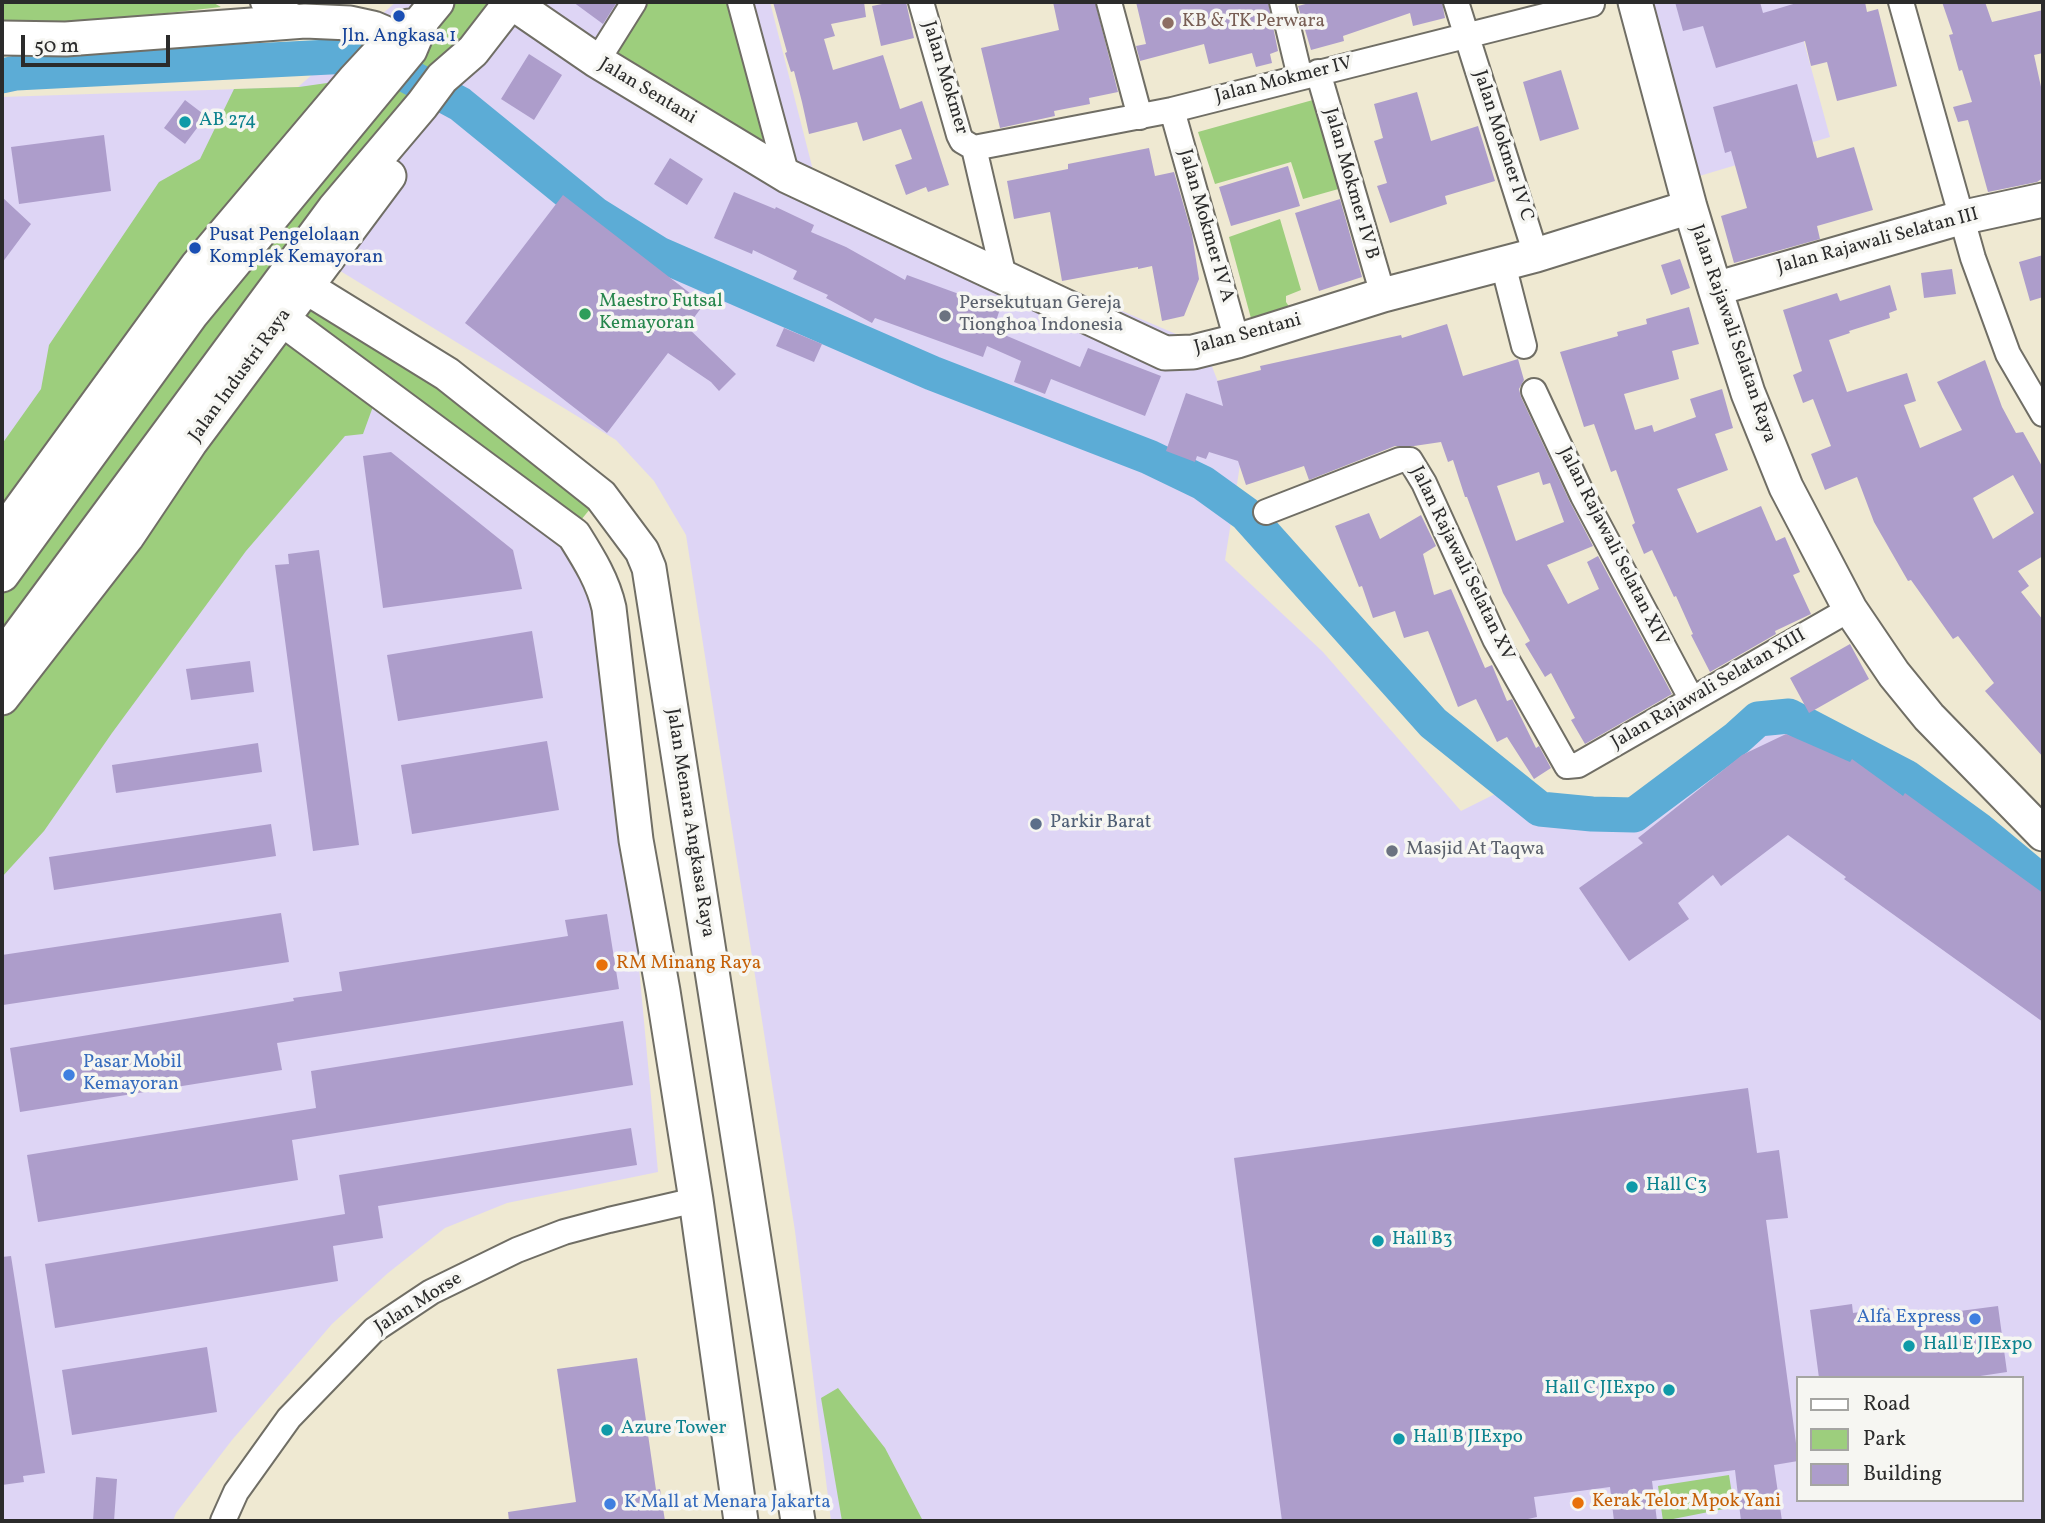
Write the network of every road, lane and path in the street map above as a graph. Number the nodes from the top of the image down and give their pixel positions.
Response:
1 (263, 2) edge
2 (511, 2) edge
3 (634, 2) edge
4 (740, 2) edge
5 (921, 2) edge
6 (1109, 2) edge
7 (1282, 2) edge
8 (1456, 2) edge
9 (1635, 2) edge
10 (1901, 2) edge
11 (1592, 4) dead end
12 (430, 10) edge
13 (305, 21) junction
14 (1466, 37) junction
15 (2, 38) edge
16 (392, 50) junction
17 (597, 61) junction
18 (1309, 74) junction
19 (364, 88) junction
20 (1172, 110) junction
21 (428, 113) junction
22 (1140, 117) junction
23 (974, 148) junction
24 (787, 176) junction
25 (2043, 200) edge
26 (1690, 207) junction
27 (1960, 218) junction
28 (1536, 255) junction
29 (1503, 264) junction
30 (197, 266) junction
31 (1004, 278) junction
32 (306, 287) junction
33 (1715, 289) junction
34 (1383, 295) junction
35 (191, 315) junction
36 (282, 319) junction
37 (1237, 341) junction
38 (1524, 346) dead end
39 (1534, 391) dead end
40 (2043, 414) edge
41 (180, 436) junction
42 (611, 509) junction
43 (1266, 512) dead end
44 (2, 534) edge
45 (581, 545) junction
46 (649, 568) junction
47 (2, 575) edge
48 (605, 590) junction
49 (1850, 609) junction
50 (2, 657) edge
51 (2, 698) edge
52 (1692, 700) junction
53 (1567, 766) joint
54 (2043, 834) edge
55 (695, 1200) junction
56 (752, 1233) junction
57 (703, 1254) junction
58 (223, 1521) edge
59 (741, 1521) edge
60 (798, 1521) edge

1 - 13 street
2 - 17 street, Jalan Sentani
2 - 21 street, Jalan Industri Raya
3 - 17 street
4 - 24 street
5 - 23 street, Jalan Mokmer
6 - 22 street
7 - 18 street, Jalan Mokmer IV B
8 - 14 street, Jalan Mokmer IV C
9 - 26 street, Jalan Rajawali Selatan Raya
10 - 27 street
11 - 14 street, Jalan Mokmer IV
12 - 16 street
13 - 15 street
13 - 16 street
14 - 18 street, Jalan Mokmer IV
14 - 28 street, Jalan Mokmer IV C
16 - 19 street
17 - 24 street, Jalan Sentani
18 - 20 street, Jalan Mokmer IV
18 - 34 street, Jalan Mokmer IV B
19 - 30 street
19 - 35 street
20 - 22 street, Jalan Mokmer IV
20 - 37 street, Jalan Mokmer IV A
21 - 32 street, Jalan Industri Raya
21 - 41 street, Jalan Industri Raya
22 - 23 street, Jalan Mokmer IV
23 - 31 street
24 - 31 street, Jalan Sentani
25 - 27 street, Jalan Rajawali Selatan III
26 - 28 street, Jalan Sentani
26 - 33 street, Jalan Rajawali Selatan Raya
27 - 33 street, Jalan Rajawali Selatan III
27 - 40 street
28 - 29 street, Jalan Sentani
29 - 34 street, Jalan Sentani
29 - 38 street
30 - 35 street
30 - 44 street
31 - 37 street, Jalan Sentani
32 - 36 street, Jalan Industri Raya
32 - 42 street, Jalan Menara Angkasa Raya
33 - 49 street, Jalan Rajawali Selatan Raya
34 - 37 street, Jalan Sentani
35 - 47 street
36 - 41 street, Jalan Industri Raya
36 - 45 street
39 - 52 street, Jalan Rajawali Selatan XIV
41 - 50 street, Jalan Industri Raya
41 - 51 street, Jalan Industri Raya
42 - 45 street
42 - 46 street, Jalan Menara Angkasa Raya
43 - 53 street, Jalan Rajawali Selatan XV
45 - 48 street
46 - 48 street
46 - 56 street, Jalan Menara Angkasa Raya
48 - 55 street
49 - 52 street, Jalan Rajawali Selatan XIII
49 - 54 street, Jalan Rajawali Selatan Raya
52 - 53 street, Jalan Rajawali Selatan XIII
55 - 57 street
55 - 58 street, Jalan Morse
56 - 57 street
56 - 60 street, Jalan Menara Angkasa Raya
57 - 59 street

